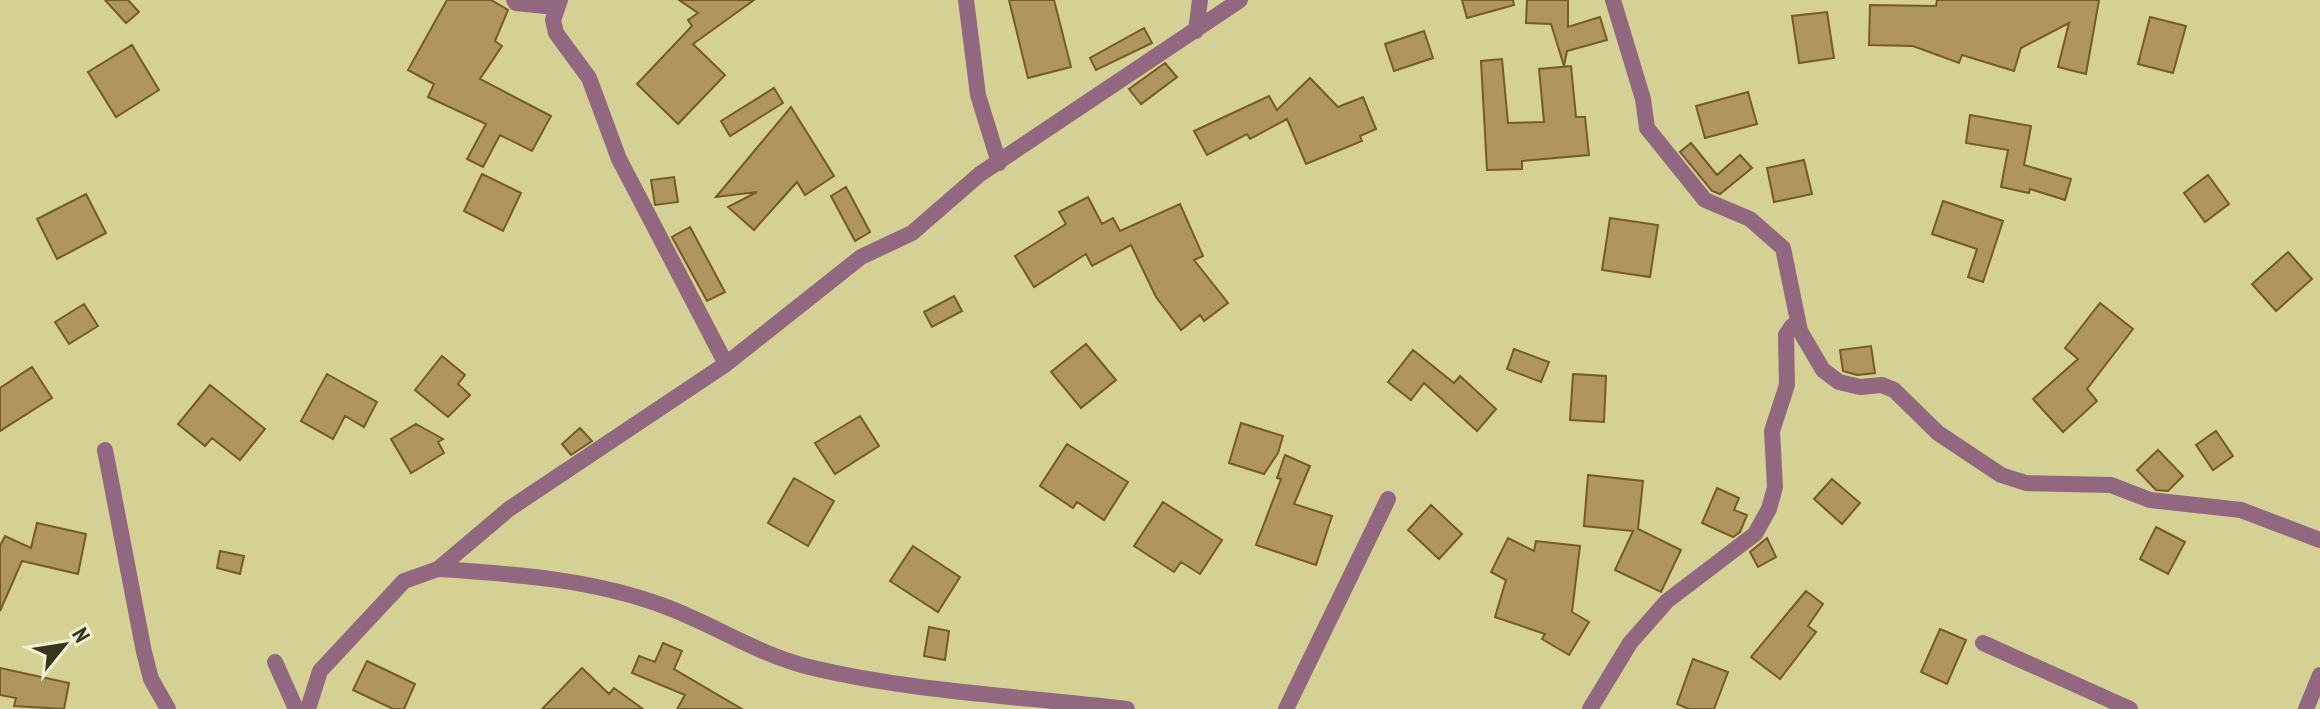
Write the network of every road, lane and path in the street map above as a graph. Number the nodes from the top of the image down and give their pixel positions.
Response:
1 (514, 0) edge
2 (966, 0) edge
3 (1200, 0) edge
4 (1240, 0) edge
5 (1613, 0) edge
6 (557, 3) edge
7 (1196, 31) junction
8 (999, 163) junction
9 (1800, 331) junction
10 (726, 364) junction
11 (105, 450) dead end
12 (1388, 499) dead end
13 (2320, 540) edge
14 (438, 569) junction
15 (1983, 643) dead end
16 (275, 662) dead end
17 (2320, 675) edge
18 (168, 709) edge
19 (296, 709) edge
20 (308, 709) edge
21 (1127, 709) edge
22 (1286, 709) edge
23 (1590, 709) edge
24 (2130, 709) edge
25 (2306, 709) edge

1 - 6 street
2 - 8 street
3 - 7 street
4 - 7 street
5 - 9 street
6 - 10 street
7 - 8 street
8 - 10 street
9 - 13 street
9 - 23 street
10 - 14 street
11 - 18 street
12 - 22 street
14 - 20 street
14 - 21 street
15 - 24 street
16 - 19 street
17 - 25 street

